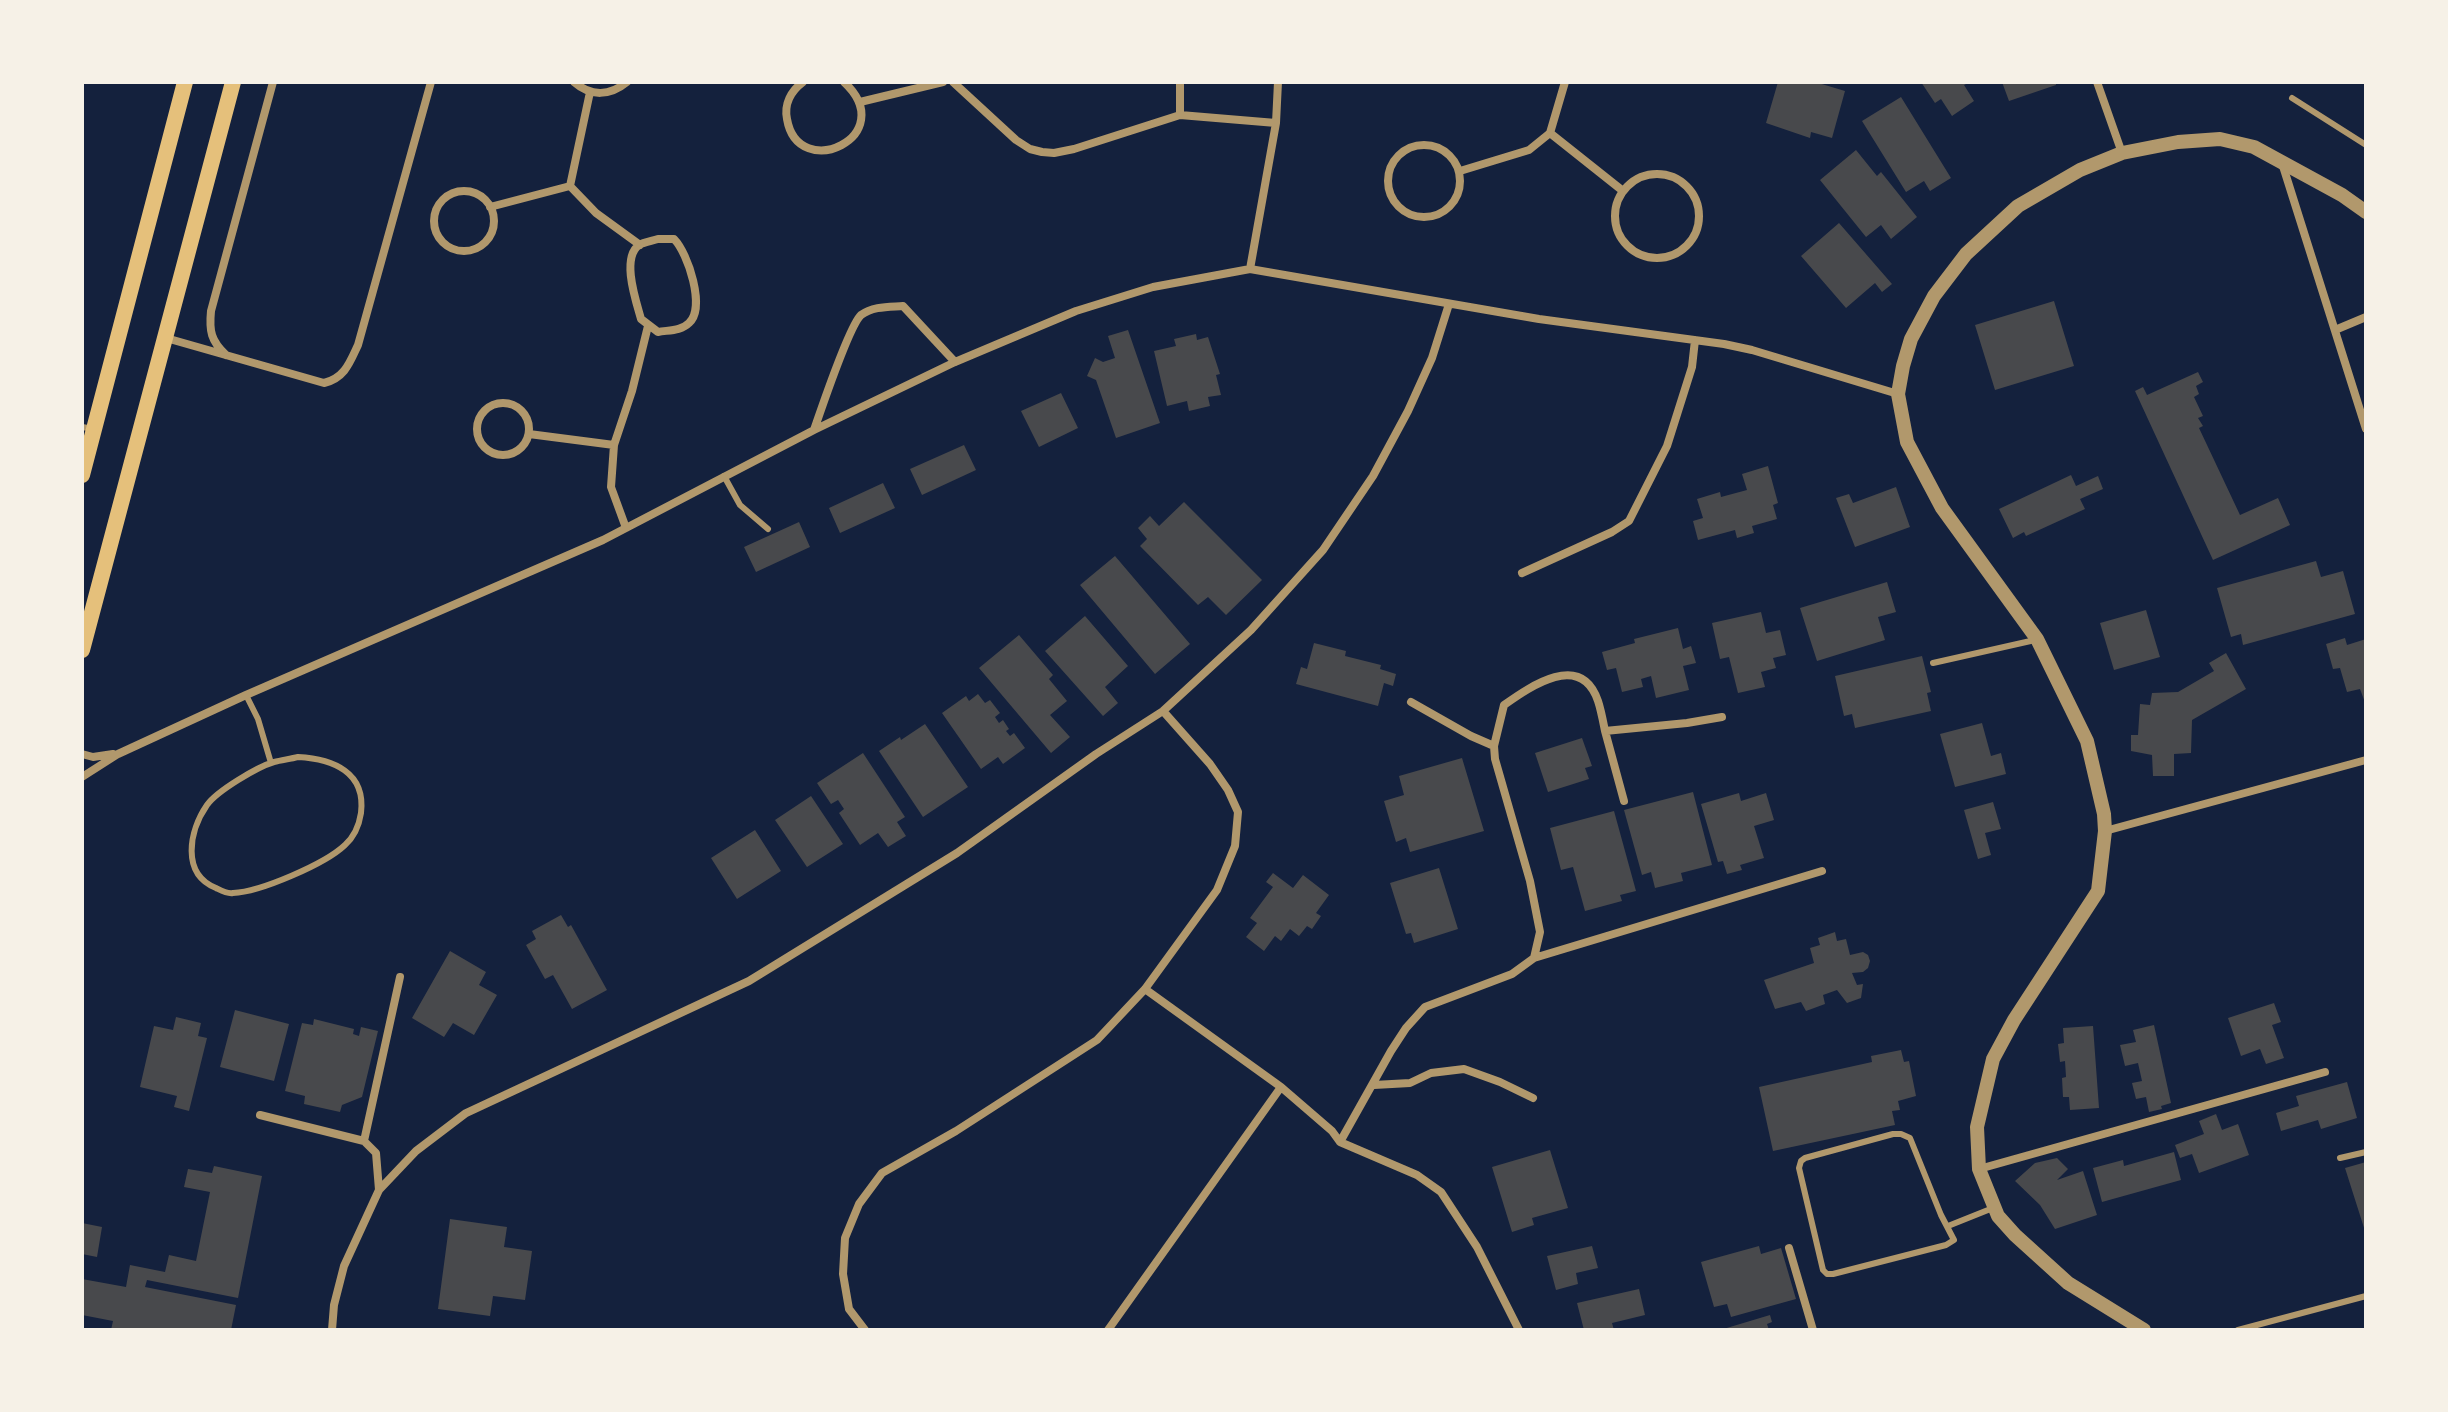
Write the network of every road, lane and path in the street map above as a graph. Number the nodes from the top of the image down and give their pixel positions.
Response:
1 (185, 82) edge
2 (233, 82) edge
3 (273, 82) edge
4 (431, 82) edge
5 (574, 82) edge
6 (627, 82) edge
7 (803, 82) edge
8 (844, 82) edge
9 (943, 82) edge
10 (953, 82) edge
11 (1180, 82) edge
12 (1278, 82) edge
13 (1565, 82) edge
14 (2097, 82) edge
15 (590, 92) junction
16 (2292, 98) dead end
17 (860, 102) junction
18 (1180, 115) junction
19 (1276, 123) junction
20 (1550, 133) junction
21 (2366, 145) edge
22 (2122, 153) junction
23 (2282, 161) junction
24 (1460, 171) junction
25 (570, 186) junction
26 (1623, 191) junction
27 (490, 207) junction
28 (2366, 212) edge
29 (640, 245) junction
30 (1250, 269) junction
31 (1449, 304) junction
32 (2366, 317) edge
33 (648, 326) junction
34 (2335, 330) junction
35 (166, 338) junction
36 (1695, 340) junction
37 (228, 357) junction
38 (955, 362) junction
39 (1898, 394) junction
40 (88, 428) edge
41 (2366, 429) edge
42 (814, 430) junction
43 (529, 434) junction
44 (614, 445) junction
45 (82, 475) edge
46 (724, 476) junction
47 (626, 528) junction
48 (768, 529) dead end
49 (1522, 573) dead end
50 (2037, 639) junction
51 (82, 650) edge
52 (1933, 663) dead end
53 (246, 695) junction
54 (1411, 702) dead end
55 (1163, 711) junction
56 (1722, 717) dead end
57 (1605, 731) junction
58 (1494, 746) junction
59 (82, 754) edge
60 (118, 754) junction
61 (2366, 760) edge
62 (271, 763) junction
63 (82, 777) edge
64 (1624, 801) dead end
65 (2105, 831) junction
66 (1822, 871) dead end
67 (1534, 958) junction
68 (400, 977) dead end
69 (1145, 989) junction
70 (2325, 1072) dead end
71 (1374, 1085) junction
72 (1281, 1087) junction
73 (1533, 1098) dead end
74 (260, 1115) dead end
75 (364, 1141) junction
76 (1340, 1142) junction
77 (2366, 1152) edge
78 (2340, 1158) dead end
79 (1979, 1169) junction
80 (379, 1190) junction
81 (1993, 1208) junction
82 (1948, 1226) junction
83 (1789, 1248) dead end
84 (2366, 1296) edge
85 (332, 1330) edge
86 (865, 1330) edge
87 (1108, 1330) edge
88 (1519, 1330) edge
89 (1813, 1330) edge
90 (2144, 1330) edge
91 (2238, 1330) edge

1 - 40 main road
2 - 35 main road
3 - 37 street
4 - 37 street
5 - 15 street
6 - 15 street
7 - 17 street
8 - 17 street
9 - 17 street
10 - 18 street
11 - 18 street
12 - 19 street
13 - 20 street
14 - 22 street
15 - 25 street
16 - 21 lane
18 - 19 street
19 - 30 street
20 - 24 street
20 - 26 street
22 - 23 street
22 - 39 street
23 - 28 street
23 - 34 street
24 - 24 street
25 - 27 street
25 - 29 street
26 - 26 street
27 - 27 street
29 - 33 street
29 - 33 street
30 - 31 street
30 - 38 street
31 - 36 street
31 - 55 street
32 - 34 street
33 - 44 street
34 - 41 street
35 - 37 street
35 - 51 main road
36 - 39 street
36 - 49 street
38 - 42 street
38 - 42 street
39 - 50 street
40 - 45 main road
42 - 46 street
43 - 43 street
43 - 44 street
44 - 47 street
46 - 47 street
46 - 48 lane
47 - 53 street
50 - 52 lane
50 - 65 street
53 - 60 street
53 - 62 lane
54 - 58 street
55 - 69 street
55 - 80 street
56 - 57 street
57 - 58 street
57 - 64 street
58 - 67 street
59 - 60 street
60 - 63 street
61 - 65 street
62 - 62 lane
65 - 79 street
66 - 67 street
67 - 71 street
68 - 75 street
69 - 72 street
69 - 86 street
70 - 79 street
71 - 73 street
71 - 76 street
72 - 76 street
72 - 87 street
74 - 75 street
75 - 80 street
76 - 88 street
77 - 78 lane
79 - 81 street
80 - 85 street
81 - 82 lane
81 - 90 street
82 - 82 lane
83 - 89 street
84 - 91 lane

